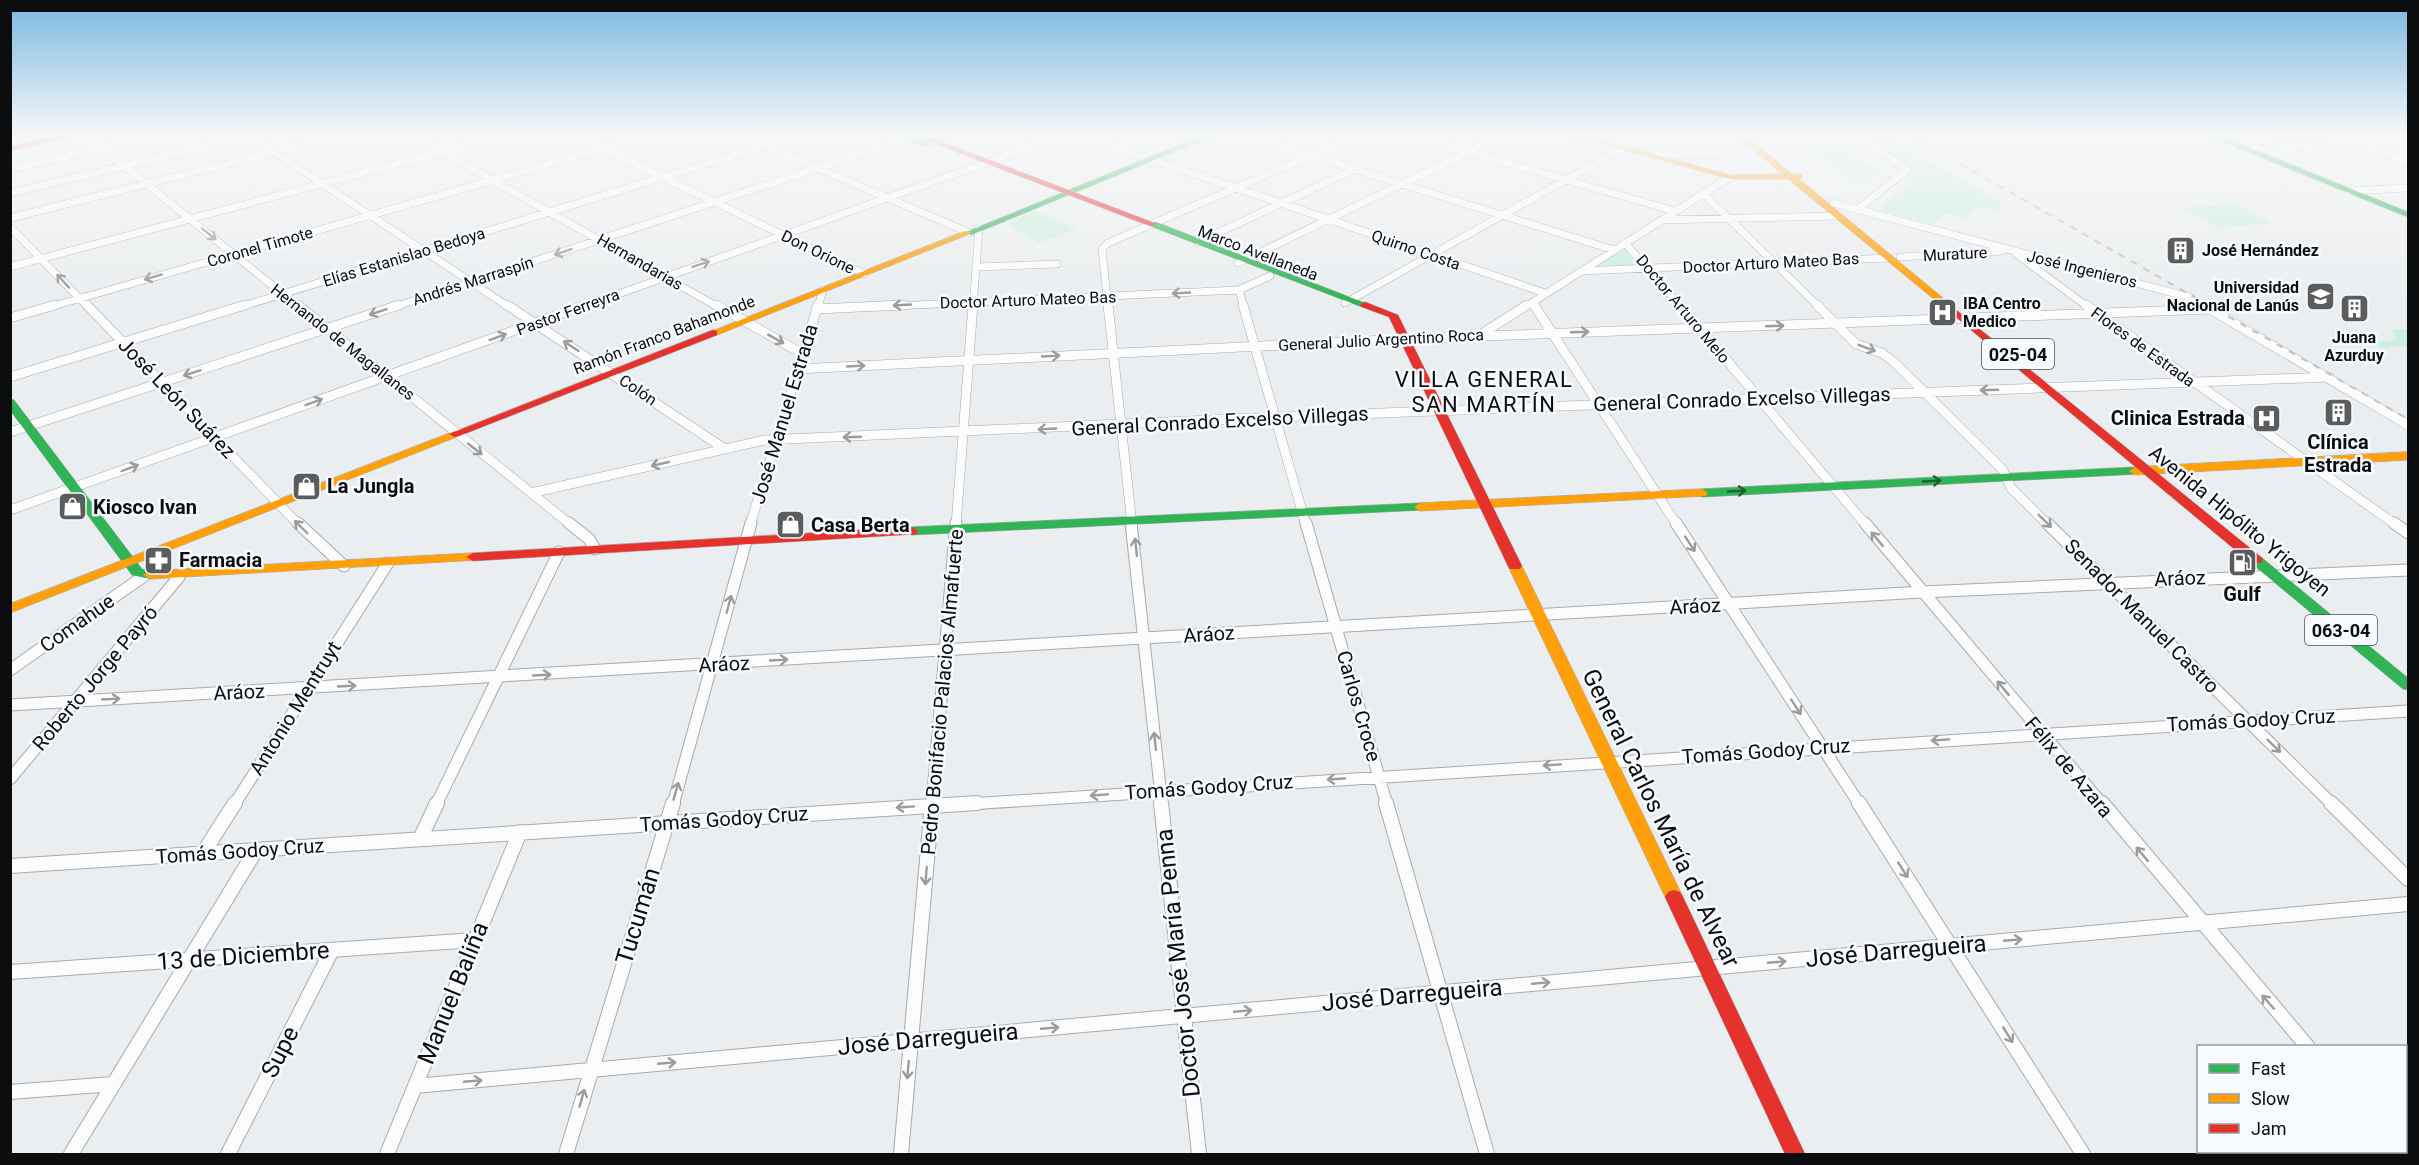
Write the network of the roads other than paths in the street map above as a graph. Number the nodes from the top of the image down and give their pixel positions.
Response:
1 (121, 190) edge
2 (155, 190) edge
3 (298, 190) edge
4 (332, 190) edge
5 (456, 190) edge
6 (511, 190) edge
7 (622, 190) edge
8 (690, 190) edge
9 (752, 190) edge
10 (870, 190) edge
11 (910, 190) edge
12 (1054, 190) edge
13 (1073, 190) edge
14 (1231, 190) edge
15 (1243, 190) edge
16 (1307, 190) edge
17 (1390, 190) edge
18 (1423, 190) edge
19 (1547, 190) edge
20 (1599, 190) edge
21 (1709, 190) edge
22 (1812, 190) edge
23 (1881, 190) edge
24 (2364, 190) edge
25 (2352, 191) joint
26 (1064, 194) junction
27 (1703, 194) junction
28 (888, 198) junction
29 (715, 202) junction
30 (1280, 203) junction
31 (1858, 209) junction
32 (1836, 210) junction
33 (1675, 211) junction
34 (551, 212) junction
35 (2409, 214) edge
36 (371, 215) junction
37 (1502, 215) junction
38 (10, 218) edge
39 (190, 219) junction
40 (1328, 220) junction
41 (1661, 220) junction
42 (1733, 220) junction
43 (1148, 226) junction
44 (10, 227) edge
45 (975, 231) junction
46 (783, 235) junction
47 (600, 239) junction
48 (1198, 242) junction
49 (1625, 243) junction
50 (1614, 250) junction
51 (424, 251) junction
52 (2011, 251) junction
53 (234, 254) junction
54 (1430, 254) junction
55 (1895, 257) junction
56 (42, 258) junction
57 (1243, 261) junction
58 (1777, 263) junction
59 (1057, 264) dead end
60 (10, 267) edge
61 (977, 267) junction
62 (1648, 268) junction
63 (1581, 271) junction
64 (864, 274) junction
65 (1270, 276) junction
66 (666, 277) junction
67 (472, 281) junction
68 (823, 290) junction
69 (1239, 290) junction
70 (1545, 293) junction
71 (283, 294) junction
72 (1107, 296) junction
73 (79, 298) junction
74 (1348, 301) junction
75 (974, 302) junction
76 (1532, 302) junction
77 (816, 309) junction
78 (2211, 309) junction
79 (2097, 314) junction
80 (10, 318) edge
81 (1970, 319) junction
82 (743, 321) junction
83 (536, 323) junction
84 (1837, 324) junction
85 (1698, 328) junction
86 (327, 329) junction
87 (1553, 333) junction
88 (1479, 336) junction
89 (1406, 339) junction
90 (124, 343) junction
91 (1255, 346) junction
92 (1113, 353) junction
93 (803, 354) junction
94 (970, 360) junction
95 (797, 369) junction
96 (612, 373) junction
97 (388, 376) junction
98 (10, 378) edge
99 (2329, 378) junction
100 (162, 383) junction
101 (2193, 383) junction
102 (2054, 388) junction
103 (1924, 392) junction
104 (1759, 399) junction
105 (10, 402) edge
106 (1600, 405) junction
107 (1441, 411) junction
108 (1276, 417) junction
109 (1121, 425) junction
110 (2409, 425) edge
111 (29, 426) junction
112 (10, 432) edge
113 (454, 433) junction
114 (964, 433) junction
115 (216, 437) junction
116 (776, 440) junction
117 (724, 449) junction
118 (2409, 456) edge
119 (2306, 462) junction
120 (2153, 470) junction
121 (2008, 477) junction
122 (75, 487) junction
123 (1832, 487) junction
124 (531, 493) junction
125 (1657, 495) junction
126 (1485, 503) junction
127 (277, 504) junction
128 (10, 510) edge
129 (1305, 512) junction
130 (1133, 520) junction
131 (956, 528) junction
132 (2409, 533) edge
133 (746, 539) junction
134 (595, 549) junction
135 (559, 552) junction
136 (130, 562) junction
137 (388, 563) junction
138 (344, 566) junction
139 (2409, 570) edge
140 (2281, 574) junction
141 (144, 576) junction
142 (179, 577) junction
143 (2107, 582) junction
144 (1922, 592) junction
145 (1729, 604) junction
146 (10, 609) edge
147 (1538, 615) junction
148 (1337, 626) junction
149 (1145, 639) junction
150 (946, 651) junction
151 (712, 664) junction
152 (10, 670) edge
153 (2409, 671) edge
154 (498, 677) junction
155 (2409, 685) edge
156 (308, 688) junction
157 (75, 702) junction
158 (10, 705) edge
159 (2409, 711) edge
160 (2247, 720) junction
161 (2040, 733) junction
162 (1823, 748) junction
163 (1610, 762) junction
164 (1379, 776) junction
165 (10, 779) edge
166 (1160, 790) junction
167 (932, 806) junction
168 (668, 823) junction
169 (519, 832) junction
170 (420, 839) junction
171 (256, 850) junction
172 (203, 853) junction
173 (10, 866) edge
174 (2409, 879) edge
175 (2409, 904) edge
176 (2201, 924) junction
177 (475, 940) junction
178 (1952, 946) junction
179 (332, 950) junction
180 (189, 960) junction
181 (1708, 968) junction
182 (10, 972) edge
183 (1442, 992) junction
184 (1184, 1016) junction
185 (911, 1040) junction
186 (2305, 1045) edge
187 (590, 1070) junction
188 (113, 1084) junction
189 (415, 1086) junction
190 (10, 1092) edge
191 (71, 1155) edge
192 (228, 1155) edge
193 (387, 1155) edge
194 (566, 1155) edge
195 (901, 1155) edge
196 (1198, 1155) edge
197 (1488, 1155) edge
198 (1795, 1155) edge
199 (2083, 1155) edge

1 - 38 street
2 - 39 street, Hernando de Magallanes
3 - 39 street
4 - 36 street, Colón
5 - 36 street, Coronel Timote
6 - 34 street, Hernandarias
7 - 34 street, Elías Estanislao Bedoya
8 - 29 street, Don Orione
9 - 29 street, Andrés Marraspín
10 - 28 street
11 - 28 street, Pastor Ferreyra
12 - 26 main road, Marco Avellaneda
13 - 26 main road, Ramón Franco Bahamonde
14 - 43 street
15 - 30 street, Quirno Costa
16 - 30 street
17 - 40 street
18 - 37 street
19 - 37 street
20 - 33 street
21 - 27 street
22 - 32 main road, Avenida Hipólito Yrigoyen / 025-04
23 - 31 street
24 - 25 street
25 - 35 main road
26 - 43 main road, Marco Avellaneda
26 - 45 main road, Ramón Franco Bahamonde
27 - 33 street
27 - 42 street, Senador Manuel Castro
28 - 45 street
28 - 46 street, Pastor Ferreyra
29 - 46 street, Don Orione
29 - 47 street, Andrés Marraspín
30 - 40 street, Quirno Costa
30 - 48 street
31 - 32 street, José Ingenieros
31 - 52 street, José Ingenieros
32 - 42 street, José Ingenieros
32 - 55 main road, Avenida Hipólito Yrigoyen / 025-04
33 - 41 street
34 - 47 street, Hernandarias
34 - 51 street, Elías Estanislao Bedoya
36 - 51 street, Colón
36 - 53 street, Coronel Timote
37 - 50 street
37 - 54 street
39 -> 53 street, Hernando de Magallanes
39 - 56 street
40 - 54 street, Quirno Costa
40 - 57 street
41 - 42 street, José Ingenieros
41 - 49 street
42 - 58 street, Senador Manuel Castro
43 - 48 main road, Marco Avellaneda
43 - 57 main road, Marco Avellaneda
43 - 72 street, Doctor José María Penna
44 - 56 street, José León Suárez
45 - 61 street, Pedro Bonifacio Palacios Almafuerte
45 - 64 main road, Ramón Franco Bahamonde
46 - 64 street, Don Orione
66 -> 46 street, Pastor Ferreyra
47 - 66 street, Hernandarias
47 -> 67 street, Andrés Marraspín
48 - 57 main road, Marco Avellaneda
49 - 50 street
49 - 62 street, Doctor Arturo Melo
50 - 63 street
51 - 67 street, Colón
51 - 71 street, Elías Estanislao Bedoya
52 - 55 street, Murature
52 - 78 street, José Ingenieros
52 - 79 street, Flores de Estrada
53 - 71 street, Hernando de Magallanes
53 -> 73 street, Coronel Timote
54 - 70 street, Quirno Costa
54 - 74 street
55 - 58 street, Doctor Arturo Mateo Bas
55 - 81 main road, Avenida Hipólito Yrigoyen / 025-04
56 - 60 street
73 -> 56 street, José León Suárez
57 - 65 main road, Marco Avellaneda
57 - 74 main road, Marco Avellaneda
58 - 62 street, Doctor Arturo Mateo Bas
58 - 84 street, Senador Manuel Castro
59 - 61 street
61 - 75 street, Pedro Bonifacio Palacios Almafuerte
62 - 63 street, Doctor Arturo Mateo Bas
62 - 85 street, Doctor Arturo Melo
63 - 70 street
64 - 68 main road, Ramón Franco Bahamonde
65 - 69 street
65 - 74 main road, Marco Avellaneda
66 - 82 street, Hernandarias
66 - 83 street, Pastor Ferreyra
67 - 83 street, Colón
67 -> 86 street, Andrés Marraspín
68 - 77 street, José Manuel Estrada
68 - 82 main road, Ramón Franco Bahamonde
69 -> 72 street, Doctor Arturo Mateo Bas
69 - 91 street, Carlos Croce
70 - 76 street
71 - 86 street, Hernando de Magallanes
71 - 90 street, Elías Estanislao Bedoya
72 - 75 street, Doctor Arturo Mateo Bas
72 - 92 street, Doctor José María Penna
73 - 80 street, Coronel Timote
73 - 90 street, José León Suárez
74 - 89 main road, Marco Avellaneda
75 -> 77 street, Doctor Arturo Mateo Bas
75 - 94 street, Pedro Bonifacio Palacios Almafuerte
76 - 87 street
76 - 88 street
77 - 93 street, José Manuel Estrada
78 - 79 street, General Julio Argentino Roca
78 - 99 street, José Ingenieros
79 - 81 street, General Julio Argentino Roca
79 - 101 street, Flores de Estrada
81 - 84 street, General Julio Argentino Roca
81 - 102 main road, Avenida Hipólito Yrigoyen / 025-04
82 -> 93 street, Hernandarias
82 - 96 main road, Ramón Franco Bahamonde
96 -> 83 street, Colón
97 -> 83 street, Pastor Ferreyra
85 -> 84 street, General Julio Argentino Roca
84 -> 103 street, Senador Manuel Castro
87 -> 85 street, General Julio Argentino Roca
85 - 104 street, Doctor Arturo Melo
86 - 97 street, Hernando de Magallanes
86 -> 100 street, Andrés Marraspín
87 - 88 street, General Julio Argentino Roca
87 - 106 street
88 - 89 street, General Julio Argentino Roca
89 - 91 street, General Julio Argentino Roca
89 - 107 main road, Marco Avellaneda
90 - 98 street, Elías Estanislao Bedoya
90 - 100 street, José León Suárez
91 - 92 street, General Julio Argentino Roca
91 - 108 street, Carlos Croce
94 -> 92 street, General Julio Argentino Roca
92 - 109 street, Doctor José María Penna
93 - 95 street, José Manuel Estrada
95 -> 94 street, General Julio Argentino Roca
94 - 114 street, Pedro Bonifacio Palacios Almafuerte
95 - 116 street, José Manuel Estrada
96 - 113 main road, Ramón Franco Bahamonde
96 - 117 street, Colón
97 - 113 street, Hernando de Magallanes
115 -> 97 street, Pastor Ferreyra
99 - 101 street, General Conrado Excelso Villegas
99 - 110 street, José Ingenieros
100 - 111 street, Andrés Marraspín
100 - 115 street, José León Suárez
101 - 102 street, General Conrado Excelso Villegas
101 - 119 street, Flores de Estrada
102 -> 103 street, General Conrado Excelso Villegas
102 - 120 main road, Avenida Hipólito Yrigoyen / 025-04
103 - 104 street, General Conrado Excelso Villegas
103 - 121 street, Senador Manuel Castro
104 - 106 street, General Conrado Excelso Villegas
104 - 123 street, Doctor Arturo Melo
105 - 111 main road
106 - 107 street, General Conrado Excelso Villegas
106 - 125 street
107 - 108 street, General Conrado Excelso Villegas
107 - 126 main road, General Carlos María de Alvear
108 - 109 street, General Conrado Excelso Villegas
108 - 129 street, Carlos Croce
109 -> 114 street, General Conrado Excelso Villegas
109 - 130 street, Doctor José María Penna
111 - 112 street, Andrés Marraspín
111 - 122 main road
113 -> 124 street, Hernando de Magallanes
113 - 127 main road, Ramón Franco Bahamonde
114 -> 116 street, General Conrado Excelso Villegas
114 - 131 street, Pedro Bonifacio Palacios Almafuerte
122 -> 115 street, Pastor Ferreyra
115 - 127 street, José León Suárez
116 - 117 street, General Conrado Excelso Villegas
116 - 133 street, José Manuel Estrada
117 -> 124 street, General Conrado Excelso Villegas
118 - 119 main road
119 - 120 main road
119 - 132 street, Flores de Estrada
120 - 121 main road
120 - 140 main road, Avenida Hipólito Yrigoyen / 063-04
123 -> 121 main road
121 -> 143 street, Senador Manuel Castro
122 - 128 street, Pastor Ferreyra
122 - 136 main road
125 -> 123 main road
144 -> 123 street, Félix de Azara
124 - 134 street, Hernando de Magallanes
125 - 126 main road
125 -> 145 street
126 - 129 main road
126 - 147 main road, General Carlos María de Alvear
127 - 136 main road, Ramón Franco Bahamonde
138 -> 127 street, José León Suárez
129 - 130 main road
129 - 148 street, Carlos Croce
130 - 131 main road
149 -> 130 street, Doctor José María Penna
131 - 133 main road
131 - 150 street, Pedro Bonifacio Palacios Almafuerte
133 - 134 main road
151 -> 133 street, Tucumán
134 - 135 main road
135 - 137 main road
135 - 154 street
136 - 141 main road
136 - 146 main road, Ramón Franco Bahamonde
137 - 138 main road
137 - 156 street, Antonio Mentruyt
138 - 142 main road
139 - 140 street, Aráoz
140 - 143 street, Aráoz
140 - 153 main road, Avenida Hipólito Yrigoyen / 063-04
140 - 155 main road, Avenida Hipólito Yrigoyen / 063-04
141 - 142 main road
141 - 152 street, Comahue
142 - 157 street, Roberto Jorge Payró
143 - 144 street, Aráoz
143 - 160 street, Senador Manuel Castro
144 - 145 street, Aráoz
161 -> 144 street, Félix de Azara
145 - 147 street, Aráoz
145 -> 162 street
147 - 148 street, Aráoz
147 - 163 main road, General Carlos María de Alvear
148 - 149 street, Aráoz
148 - 164 street, Carlos Croce
149 - 150 street, Aráoz
166 -> 149 street, Doctor José María Penna
151 -> 150 street, Aráoz
150 - 167 street, Pedro Bonifacio Palacios Almafuerte
154 -> 151 street, Aráoz
168 -> 151 street, Tucumán
156 -> 154 street, Aráoz
154 - 170 street
157 -> 156 street, Aráoz
156 - 172 street, Antonio Mentruyt
157 - 158 street, Aráoz
157 - 165 street, Roberto Jorge Payró
159 - 160 street, Tomás Godoy Cruz
160 - 161 street, Tomás Godoy Cruz
160 -> 174 street, Senador Manuel Castro
161 -> 162 street, Tomás Godoy Cruz
176 -> 161 street, Félix de Azara
162 - 163 street, Tomás Godoy Cruz
162 -> 178 street
163 -> 164 street, Tomás Godoy Cruz
163 - 181 main road, General Carlos María de Alvear
164 -> 166 street, Tomás Godoy Cruz
164 - 183 street, Carlos Croce
166 -> 167 street, Tomás Godoy Cruz
166 - 184 street, Doctor José María Penna
167 -> 168 street, Tomás Godoy Cruz
167 -> 185 street, Pedro Bonifacio Palacios Almafuerte
168 - 169 street, Tomás Godoy Cruz
168 - 187 street, Tucumán
169 - 170 street, Tomás Godoy Cruz
169 - 177 street, Manuel Baliña
170 - 171 street, Tomás Godoy Cruz
171 - 172 street, Tomás Godoy Cruz
171 - 180 street
172 - 173 street, Tomás Godoy Cruz
175 - 176 street, José Darregueira
178 -> 176 street, José Darregueira
186 -> 176 street, Félix de Azara
177 - 179 street, 13 de Diciembre
177 - 189 street, Manuel Baliña
181 -> 178 street, José Darregueira
178 -> 199 street
179 - 180 street, 13 de Diciembre
179 - 192 street, Supe
180 - 182 street, 13 de Diciembre
180 - 188 street
183 -> 181 street, José Darregueira
181 - 198 main road, General Carlos María de Alvear
184 -> 183 street, José Darregueira
183 - 197 street, Carlos Croce
185 -> 184 street, José Darregueira
184 - 196 street, Doctor José María Penna
187 -> 185 street, José Darregueira
185 -> 195 street, Pedro Bonifacio Palacios Almafuerte
189 -> 187 street, José Darregueira
194 -> 187 street, Tucumán
188 - 190 street
188 - 191 street
189 - 193 street, Manuel Baliña

